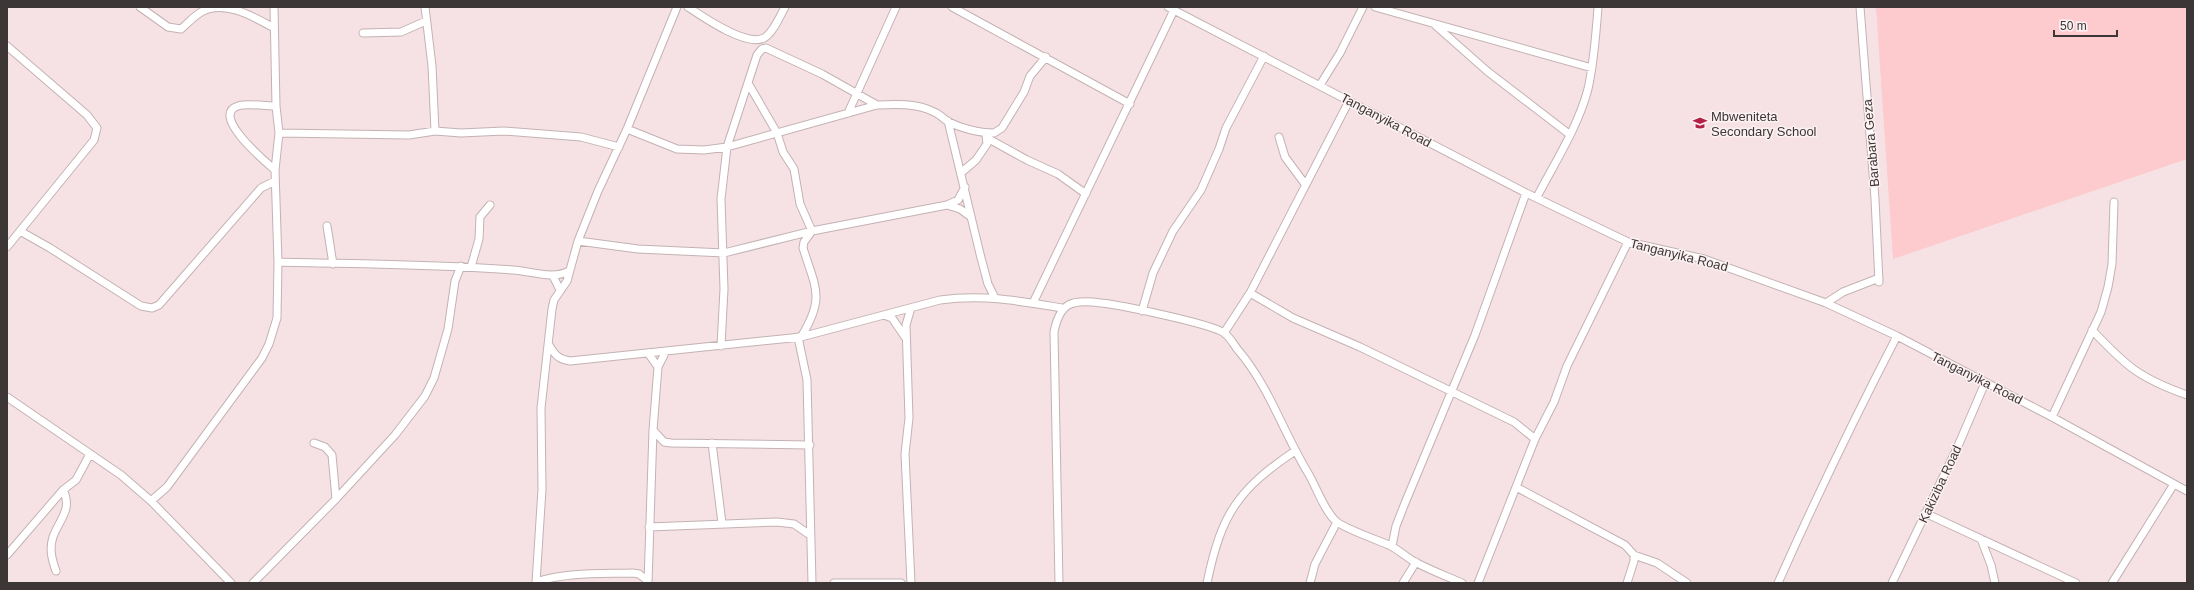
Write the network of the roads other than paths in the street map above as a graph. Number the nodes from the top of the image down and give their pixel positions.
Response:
1 (140, 7) edge
2 (210, 7) edge
3 (274, 7) edge
4 (425, 7) edge
5 (677, 7) edge
6 (688, 7) edge
7 (785, 7) edge
8 (896, 7) edge
9 (952, 7) edge
10 (1363, 7) edge
11 (1375, 7) edge
12 (1598, 7) edge
13 (1860, 7) edge
14 (1171, 9) edge
15 (426, 21) junction
16 (1434, 24) junction
17 (274, 28) junction
18 (363, 32) dead end
19 (7, 46) edge
20 (1264, 56) junction
21 (1046, 57) junction
22 (1592, 68) junction
23 (748, 83) junction
24 (1320, 85) junction
25 (859, 93) junction
26 (1349, 101) junction
27 (1130, 104) junction
28 (877, 105) junction
29 (276, 106) junction
30 (848, 113) junction
31 (948, 121) junction
32 (627, 129) junction
33 (434, 131) junction
34 (279, 133) junction
35 (777, 133) junction
36 (1569, 134) junction
37 (986, 135) junction
38 (1279, 137) dead end
39 (619, 147) junction
40 (727, 147) junction
41 (275, 170) junction
42 (962, 172) junction
43 (275, 181) junction
44 (1305, 184) junction
45 (965, 187) junction
46 (1526, 193) junction
47 (1086, 194) junction
48 (1537, 197) junction
49 (2114, 202) dead end
50 (490, 205) dead end
51 (947, 205) junction
52 (971, 217) junction
53 (327, 226) dead end
54 (20, 231) junction
55 (812, 231) junction
56 (578, 241) junction
57 (1628, 242) junction
58 (7, 246) edge
59 (724, 253) junction
60 (278, 262) junction
61 (333, 264) junction
62 (461, 266) junction
63 (471, 267) junction
64 (569, 271) junction
65 (553, 276) junction
66 (560, 290) junction
67 (1250, 293) junction
68 (995, 298) junction
69 (1826, 303) junction
70 (1033, 304) junction
71 (911, 308) junction
72 (1062, 308) junction
73 (1142, 311) junction
74 (884, 315) junction
75 (2092, 330) junction
76 (1224, 333) junction
77 (1897, 336) junction
78 (799, 337) junction
79 (906, 338) junction
80 (549, 345) junction
81 (721, 346) junction
82 (666, 351) junction
83 (648, 352) junction
84 (658, 367) junction
85 (1985, 383) junction
86 (1451, 390) junction
87 (2187, 395) edge
88 (7, 397) edge
89 (2052, 417) junction
90 (653, 430) junction
91 (1535, 439) junction
92 (314, 443) dead end
93 (712, 443) junction
94 (810, 445) junction
95 (1295, 451) junction
96 (90, 454) junction
97 (2174, 484) junction
98 (1516, 487) junction
99 (63, 490) junction
100 (2187, 491) edge
101 (336, 500) junction
102 (151, 502) junction
103 (1925, 513) junction
104 (1337, 522) junction
105 (722, 523) junction
106 (649, 527) junction
107 (810, 535) junction
108 (1981, 539) junction
109 (1392, 546) junction
110 (7, 555) edge
111 (1634, 555) junction
112 (1416, 562) junction
113 (56, 571) dead end
114 (536, 582) edge
115 (648, 582) edge
116 (232, 583) edge
117 (253, 583) edge
118 (812, 583) edge
119 (834, 583) edge
120 (901, 583) edge
121 (911, 583) edge
122 (1059, 583) edge
123 (1207, 583) edge
124 (1310, 583) edge
125 (1403, 583) edge
126 (1462, 583) edge
127 (1478, 583) edge
128 (1627, 583) edge
129 (1687, 583) edge
130 (1778, 583) edge
131 (1892, 583) edge
132 (1994, 583) edge
133 (2076, 583) edge
134 (2112, 583) edge

1 - 2 street
2 - 17 street
3 - 17 street
4 - 15 street
5 - 32 street
6 - 7 street
8 - 25 street
9 - 21 street
10 - 24 street
11 - 16 street
12 - 22 street
13 - 69 street, Barabara Geza
14 - 20 street, Tanganyika Road
14 - 27 street
15 - 18 street
15 - 33 street
16 - 22 street
16 - 36 street
17 - 29 street
19 - 54 street
20 - 24 street, Tanganyika Road
20 - 73 street
21 - 27 street
21 - 37 street
22 - 36 street
23 - 25 street
23 - 35 street
23 - 40 street
24 - 26 street, Tanganyika Road
25 - 28 street
25 - 30 street
26 - 44 street
26 - 46 street, Tanganyika Road
27 - 47 street
28 - 30 street
28 - 31 street
29 - 34 street
29 - 41 street
30 - 35 street
31 - 37 street
31 - 42 street
32 - 39 street
32 - 40 street
33 - 34 street
33 - 39 street
34 - 41 street
35 - 40 street
35 - 55 street
36 - 48 street
37 - 42 street
37 - 47 street
38 - 44 street
39 - 56 street
40 - 59 street
41 - 43 street
42 - 45 street
43 - 54 street
43 - 60 street
44 - 67 street
45 - 51 street
45 - 52 street
46 - 48 street, Tanganyika Road
46 - 86 street
47 - 70 street
48 - 57 street, Tanganyika Road
49 - 75 street
50 - 63 street
51 - 52 street
51 - 55 street
52 - 68 street
53 - 61 street
54 - 58 street
55 - 59 street
55 - 78 street
56 - 59 street
56 - 64 street
57 - 69 street, Tanganyika Road
57 - 91 street
59 - 81 street
60 - 61 street
60 - 102 street
61 - 62 street
62 - 63 street
62 - 101 street
63 - 65 street
64 - 65 street
64 - 66 street
65 - 66 street
66 - 80 street
67 - 76 street
67 - 86 street
68 - 70 street
68 - 71 street
69 - 77 street, Tanganyika Road
70 - 72 street
71 - 74 street
71 - 79 street
72 - 73 street
72 - 122 street
73 - 76 street
74 - 78 street
74 - 79 street
75 - 87 street
75 - 89 street
76 - 95 street
77 - 85 street, Tanganyika Road
77 - 130 street
78 - 81 street
78 - 94 street
79 - 121 street
80 - 83 street
80 - 114 street
81 - 82 street
82 - 83 street
82 - 84 street
83 - 84 street
84 - 90 street
85 - 89 street, Tanganyika Road
85 - 103 street, Kakiziba Road
86 - 91 street
86 - 109 street
88 - 96 street
89 - 97 street, Tanganyika Road
90 - 93 street
90 - 106 street
91 - 98 street
92 - 101 street
93 - 94 street
93 - 105 street
94 - 107 street
95 - 104 street
95 - 123 street
96 - 99 street
96 - 102 street
97 - 100 street, Tanganyika Road
97 - 134 street
98 - 111 street
98 - 127 street
99 - 110 street
99 - 113 street
101 - 117 street
102 - 116 street
103 - 108 street
103 - 131 street, Kakiziba Road
104 - 109 street
104 - 124 street
105 - 106 street
105 - 107 street
106 - 115 street
107 - 118 street
108 - 132 street
108 - 133 street
109 - 112 street
111 - 128 street
111 - 129 street
112 - 125 street
112 - 126 street
114 - 115 street
119 - 120 street

